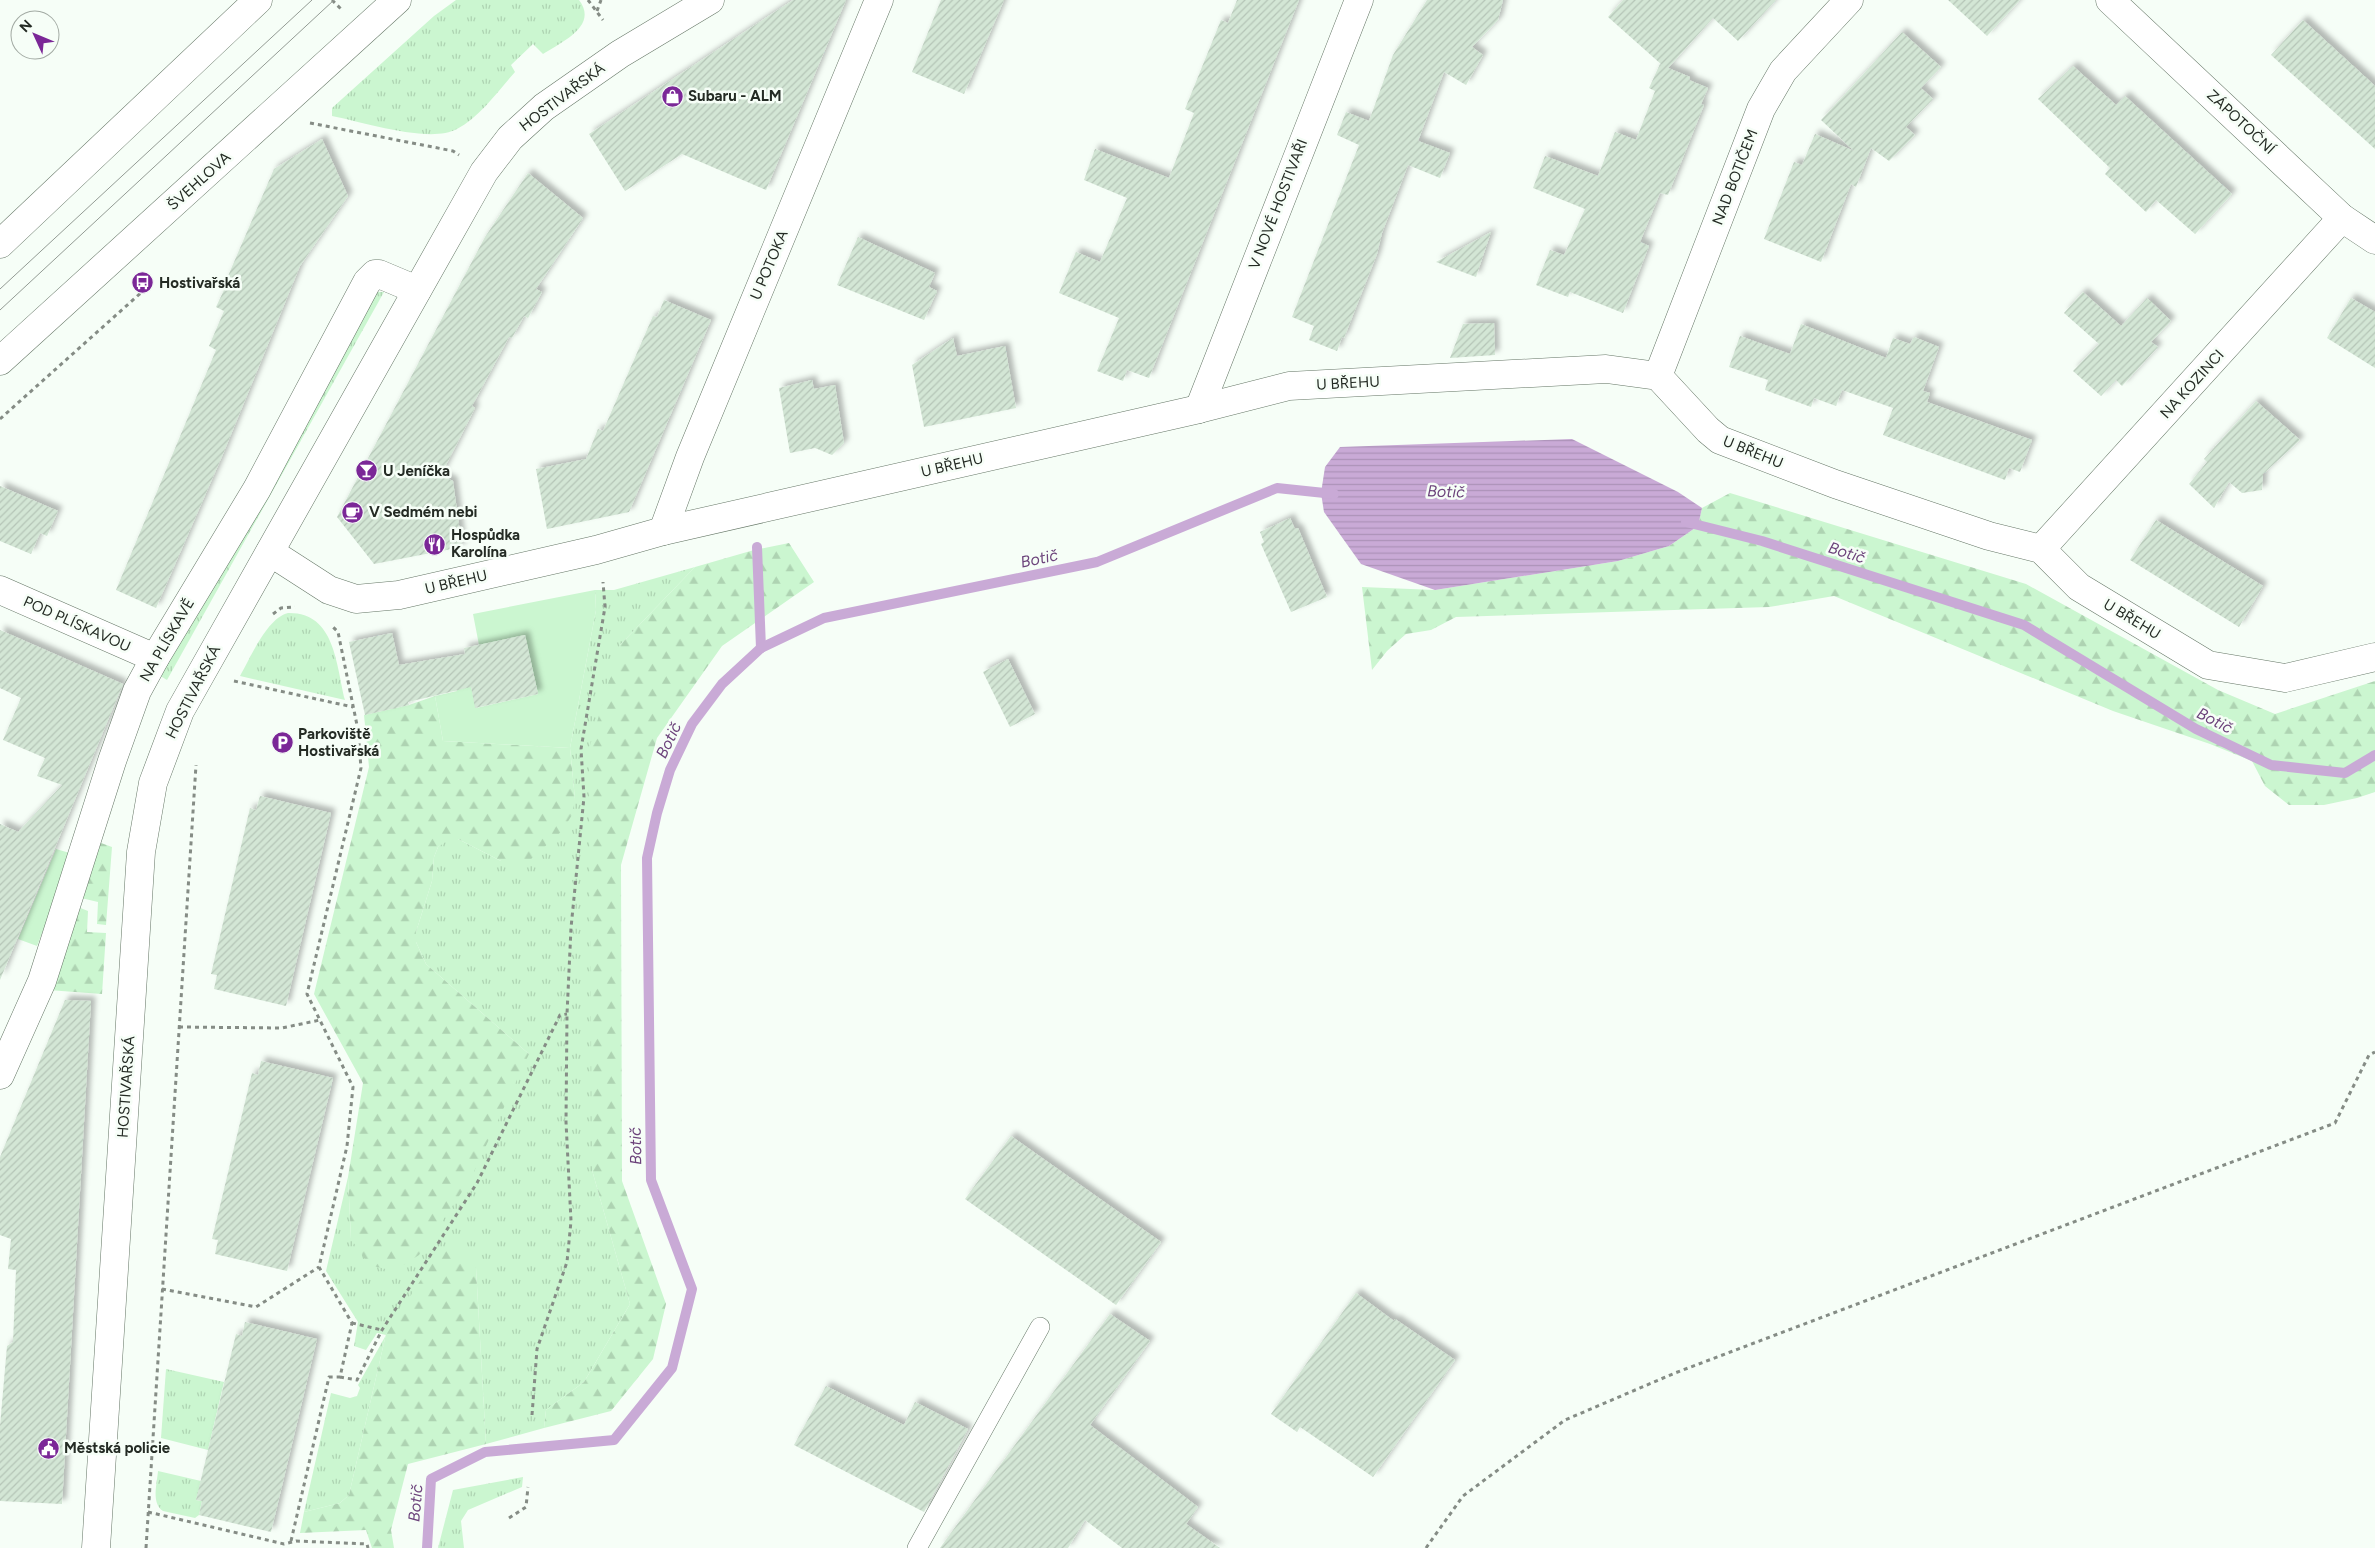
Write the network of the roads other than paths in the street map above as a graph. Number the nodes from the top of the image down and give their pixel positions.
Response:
1 (258, 0) edge
2 (397, 0) edge
3 (710, 0) edge
4 (879, 0) edge
5 (1359, 0) edge
6 (1849, 0) edge
7 (2110, 0) edge
8 (2342, 218) junction
9 (2375, 240) edge
10 (0, 244) edge
11 (417, 290) junction
12 (0, 361) edge
13 (1658, 376) junction
14 (1199, 409) junction
15 (663, 531) junction
16 (2041, 549) junction
17 (270, 552) junction
18 (0, 590) edge
19 (2375, 656) edge
20 (155, 658) junction
21 (0, 1074) edge
22 (1040, 1327) dead end
23 (96, 1548) edge
24 (917, 1548) edge

1 - 10 street
2 - 12 street, ŠVEHLOVA
3 - 11 street, HOSTIVAŘSKÁ
4 - 15 street, U POTOKA
5 - 14 street, V NOVÉ HOSTIVAŘI
6 - 13 street, NAD BOTIČEM
7 - 8 street, ZÁPOTOČNÍ
8 - 9 street, ZÁPOTOČNÍ
8 - 16 street, NA KOZINCI
11 - 17 street, HOSTIVAŘSKÁ
11 - 20 street, NA PLÍSKAVĚ
13 - 14 street, U BŘEHU
13 - 16 street, U BŘEHU
14 - 15 street, U BŘEHU
15 - 17 street, U BŘEHU
16 - 19 street, U BŘEHU
17 - 23 street, HOSTIVAŘSKÁ
18 - 20 street, POD PLÍSKAVOU
20 - 21 street, NA PLÍSKAVĚ
22 - 24 lane

